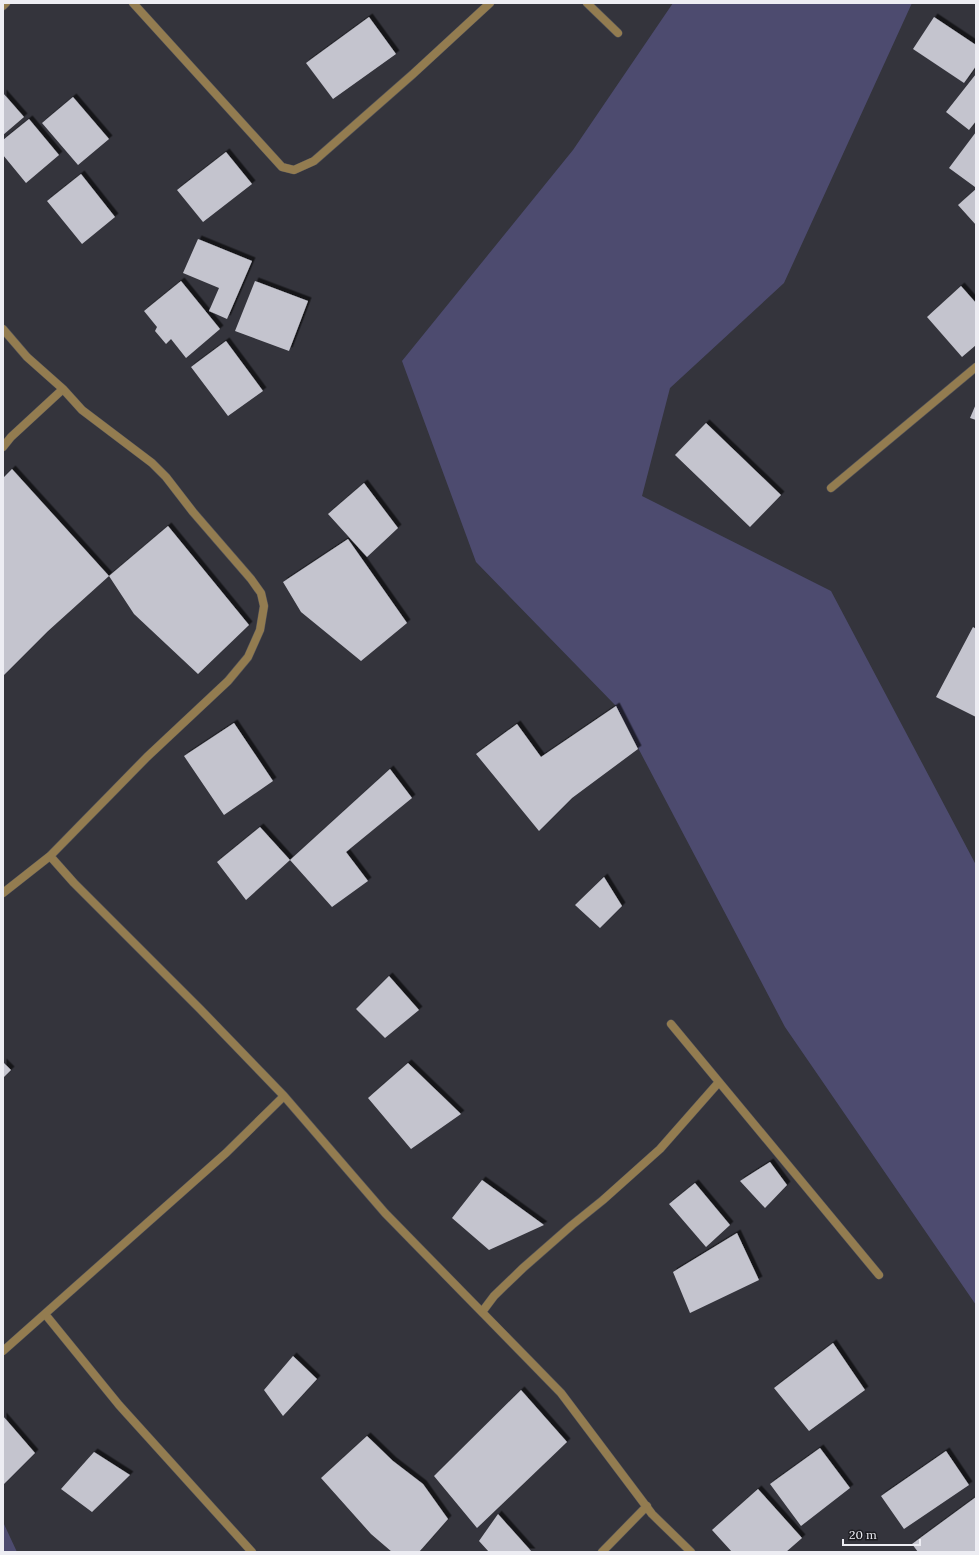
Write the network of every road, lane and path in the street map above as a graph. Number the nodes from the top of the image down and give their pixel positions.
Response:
1 (6, 3) edge
2 (133, 3) edge
3 (490, 3) edge
4 (587, 3) edge
5 (3, 6) edge
6 (618, 33) dead end
7 (3, 329) edge
8 (976, 366) edge
9 (63, 389) junction
10 (3, 447) edge
11 (830, 488) dead end
12 (50, 856) junction
13 (3, 893) edge
14 (671, 1024) dead end
15 (719, 1082) junction
16 (284, 1096) junction
17 (879, 1274) dead end
18 (482, 1312) junction
19 (45, 1314) junction
20 (3, 1351) edge
21 (647, 1506) junction
22 (252, 1552) edge
23 (602, 1552) edge
24 (691, 1552) edge

1 - 5 street
2 - 3 street
4 - 6 street
7 - 9 street
8 - 11 street
9 - 10 street
9 - 12 street
12 - 13 street
12 - 16 street
14 - 15 street
15 - 17 street
15 - 18 street
16 - 18 street
16 - 19 street
18 - 21 street
19 - 20 street
19 - 22 street
21 - 23 street
21 - 24 street

